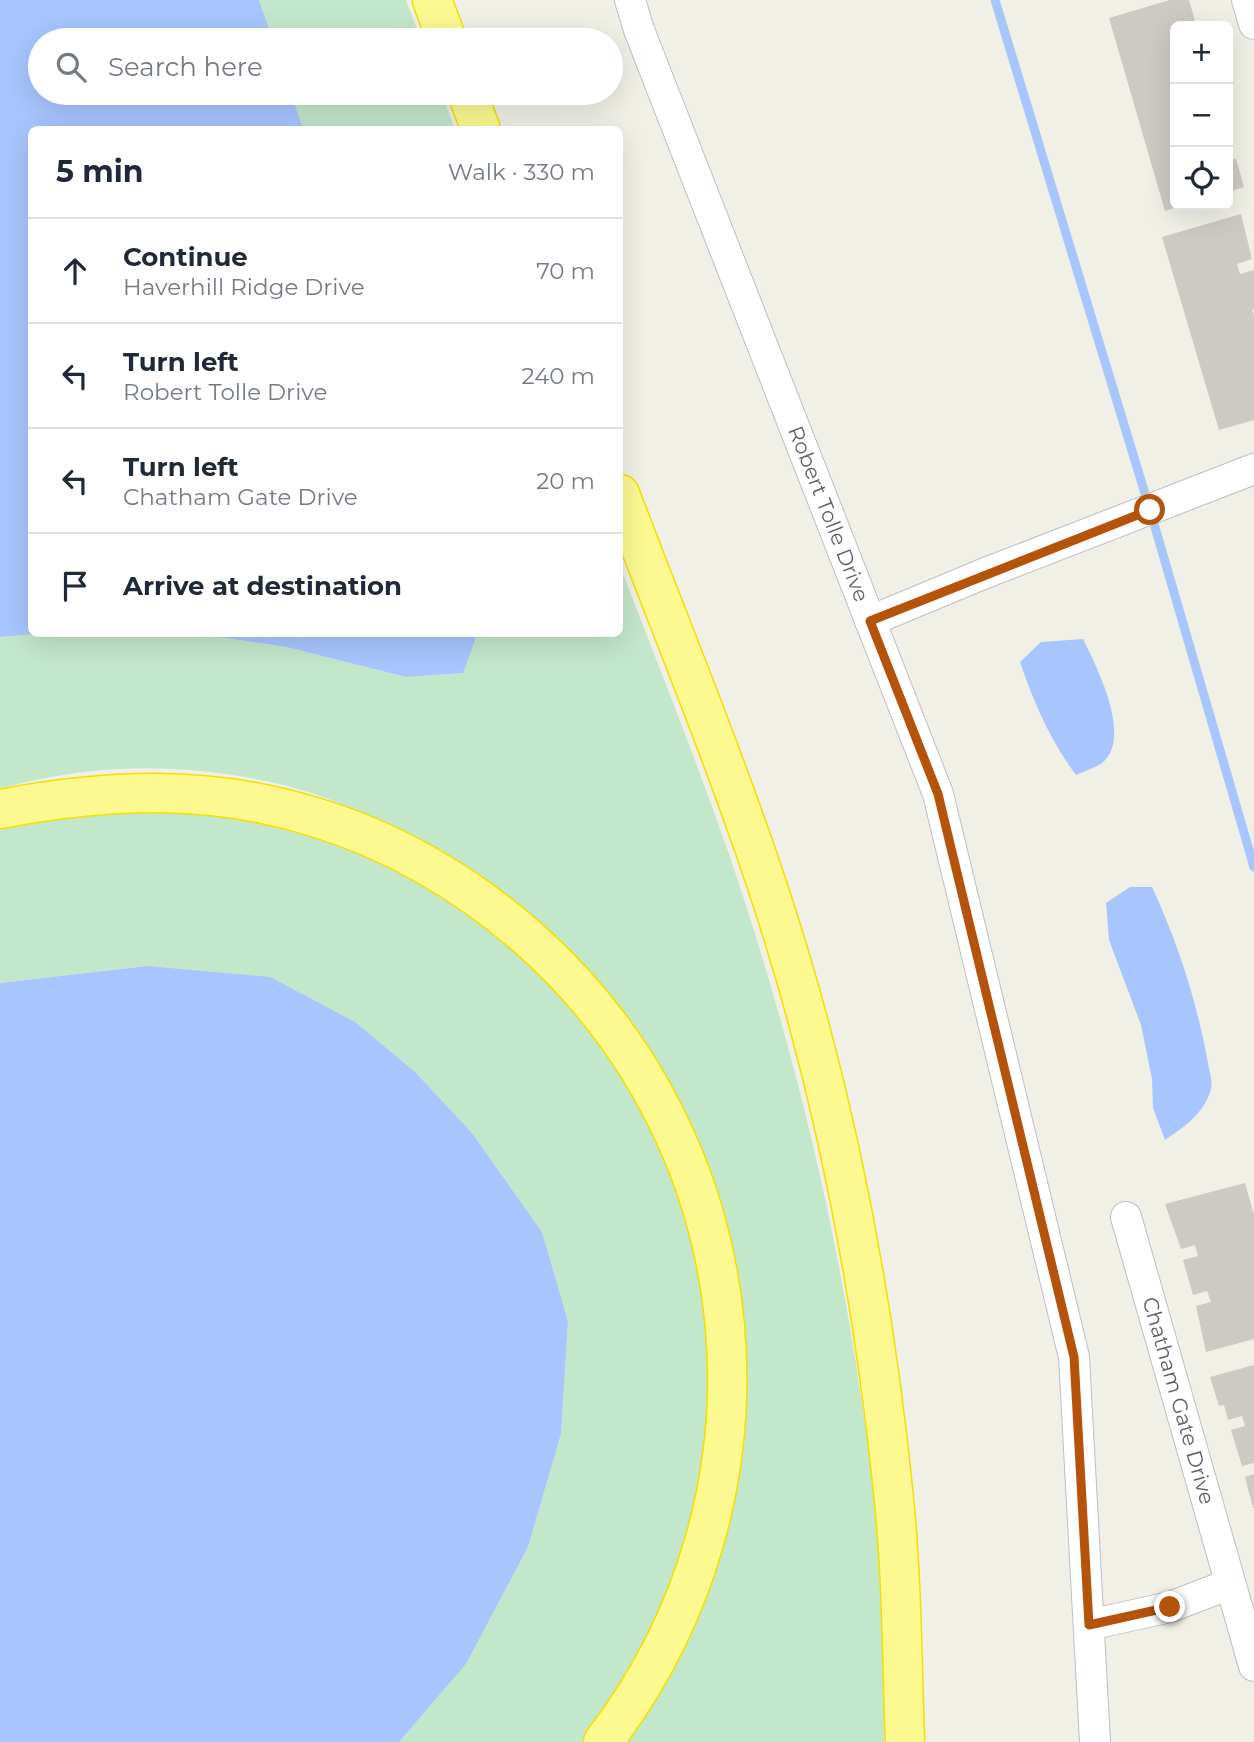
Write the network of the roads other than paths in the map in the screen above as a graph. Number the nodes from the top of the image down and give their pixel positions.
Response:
1 (432, 0) edge
2 (630, 0) edge
3 (1247, 0) edge
4 (1254, 24) edge
5 (442, 28) edge
6 (472, 105) edge
7 (479, 126) edge
8 (1254, 470) edge
9 (623, 502) edge
10 (870, 621) junction
11 (0, 809) edge
12 (1126, 1217) dead end
13 (1230, 1584) junction
14 (1089, 1625) junction
15 (1254, 1666) edge
16 (603, 1742) edge
17 (905, 1742) edge
18 (1095, 1742) edge

1 - 5 highway
2 - 10 street, Robert Tolle Drive
3 - 4 street
6 - 7 highway
8 - 10 street
9 - 17 highway
10 - 14 street, Robert Tolle Drive
11 - 16 highway
12 - 13 street, Chatham Gate Drive
13 - 14 street
13 - 15 street, Chatham Gate Drive
14 - 18 street, Robert Tolle Drive

